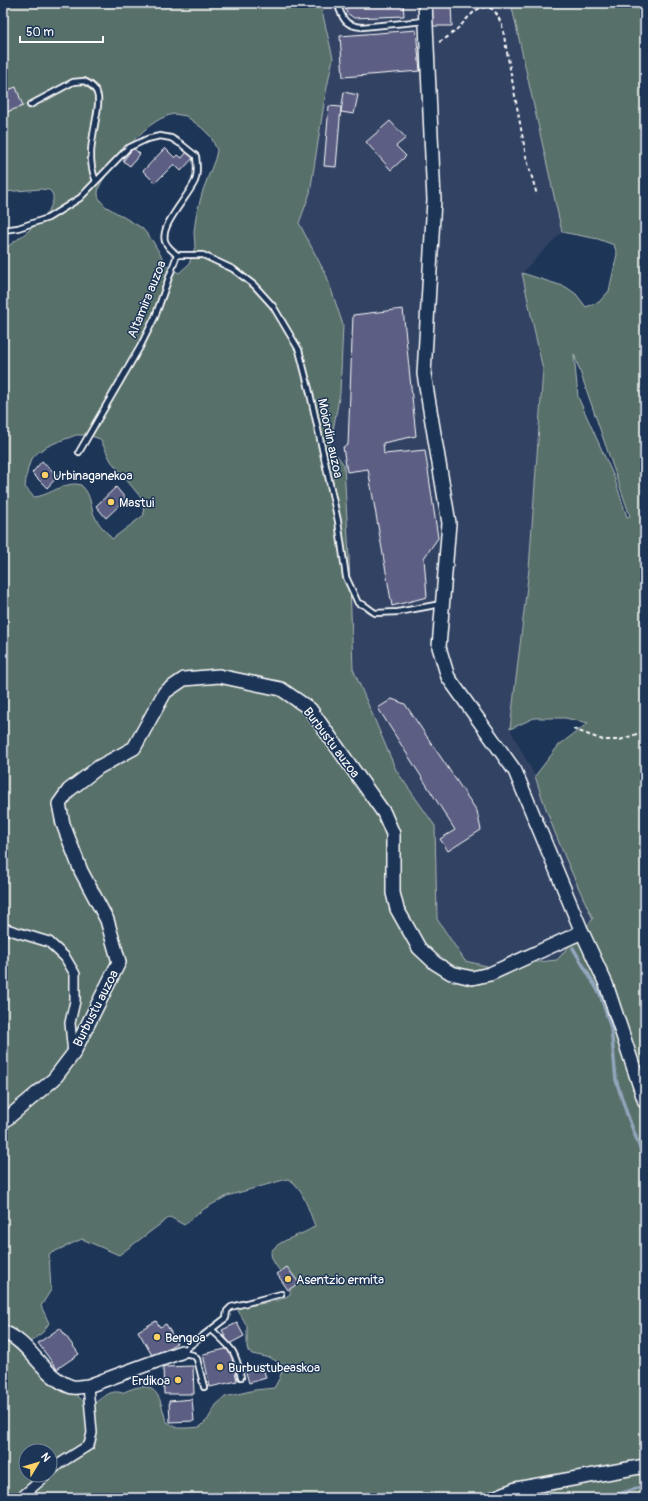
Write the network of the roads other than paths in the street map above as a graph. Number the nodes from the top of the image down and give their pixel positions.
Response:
1 (337, 3) edge
2 (425, 3) edge
3 (426, 21) junction
4 (30, 105) dead end
5 (96, 181) junction
6 (3, 230) edge
7 (177, 256) junction
8 (79, 452) dead end
9 (443, 603) junction
10 (3, 928) edge
11 (582, 932) junction
12 (73, 1054) junction
13 (645, 1102) edge
14 (3, 1122) edge
15 (281, 1294) dead end
16 (212, 1330) junction
17 (3, 1332) edge
18 (181, 1352) junction
19 (241, 1377) dead end
20 (88, 1386) junction
21 (204, 1387) dead end
22 (58, 1465) edge
23 (645, 1466) edge
24 (38, 1483) edge
25 (20, 1498) edge
26 (494, 1498) edge

1 - 3 lane
2 - 3 street
3 - 9 street
4 - 5 lane
5 - 6 lane, Altamira auzoa
5 - 7 lane, Altamira auzoa
7 - 8 lane, Altamira auzoa
7 - 9 lane, Moiordin auzoa
9 - 11 street
10 - 12 street
11 - 12 street, Burbustu auzoa
11 - 13 street
12 - 14 street, Burbustu auzoa
15 - 16 lane
16 - 18 lane
16 - 19 lane
17 - 20 street
18 - 20 street
18 - 21 lane
20 - 22 street
23 - 26 street
24 - 25 street

